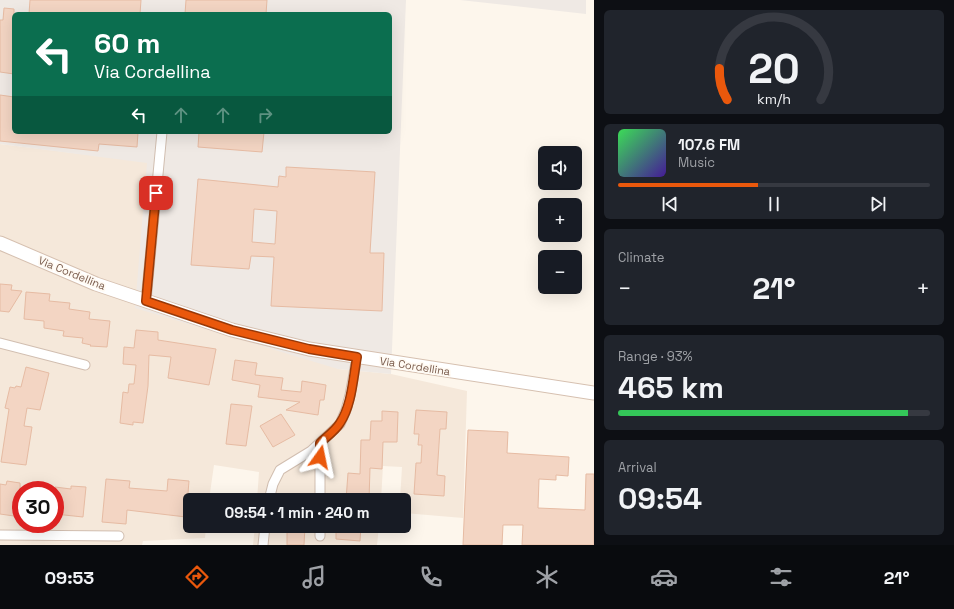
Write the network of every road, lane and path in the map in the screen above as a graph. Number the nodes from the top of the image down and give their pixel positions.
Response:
1 (162, 134) edge
2 (0, 243) edge
3 (146, 301) junction
4 (0, 343) edge
5 (357, 357) junction
6 (85, 365) dead end
7 (594, 393) edge
8 (320, 443) junction
9 (271, 493) edge
10 (320, 493) edge
11 (264, 533) edge
12 (2, 535) edge
13 (119, 536) dead end
14 (4, 545) edge
15 (263, 545) edge

1 - 3 street
2 - 3 street, Via Cordellina
3 - 5 street, Via Cordellina
4 - 6 street
5 - 7 street, Via Cordellina
5 - 8 street
8 - 9 street
8 - 10 street
11 - 15 street
12 - 13 street
12 - 14 street

